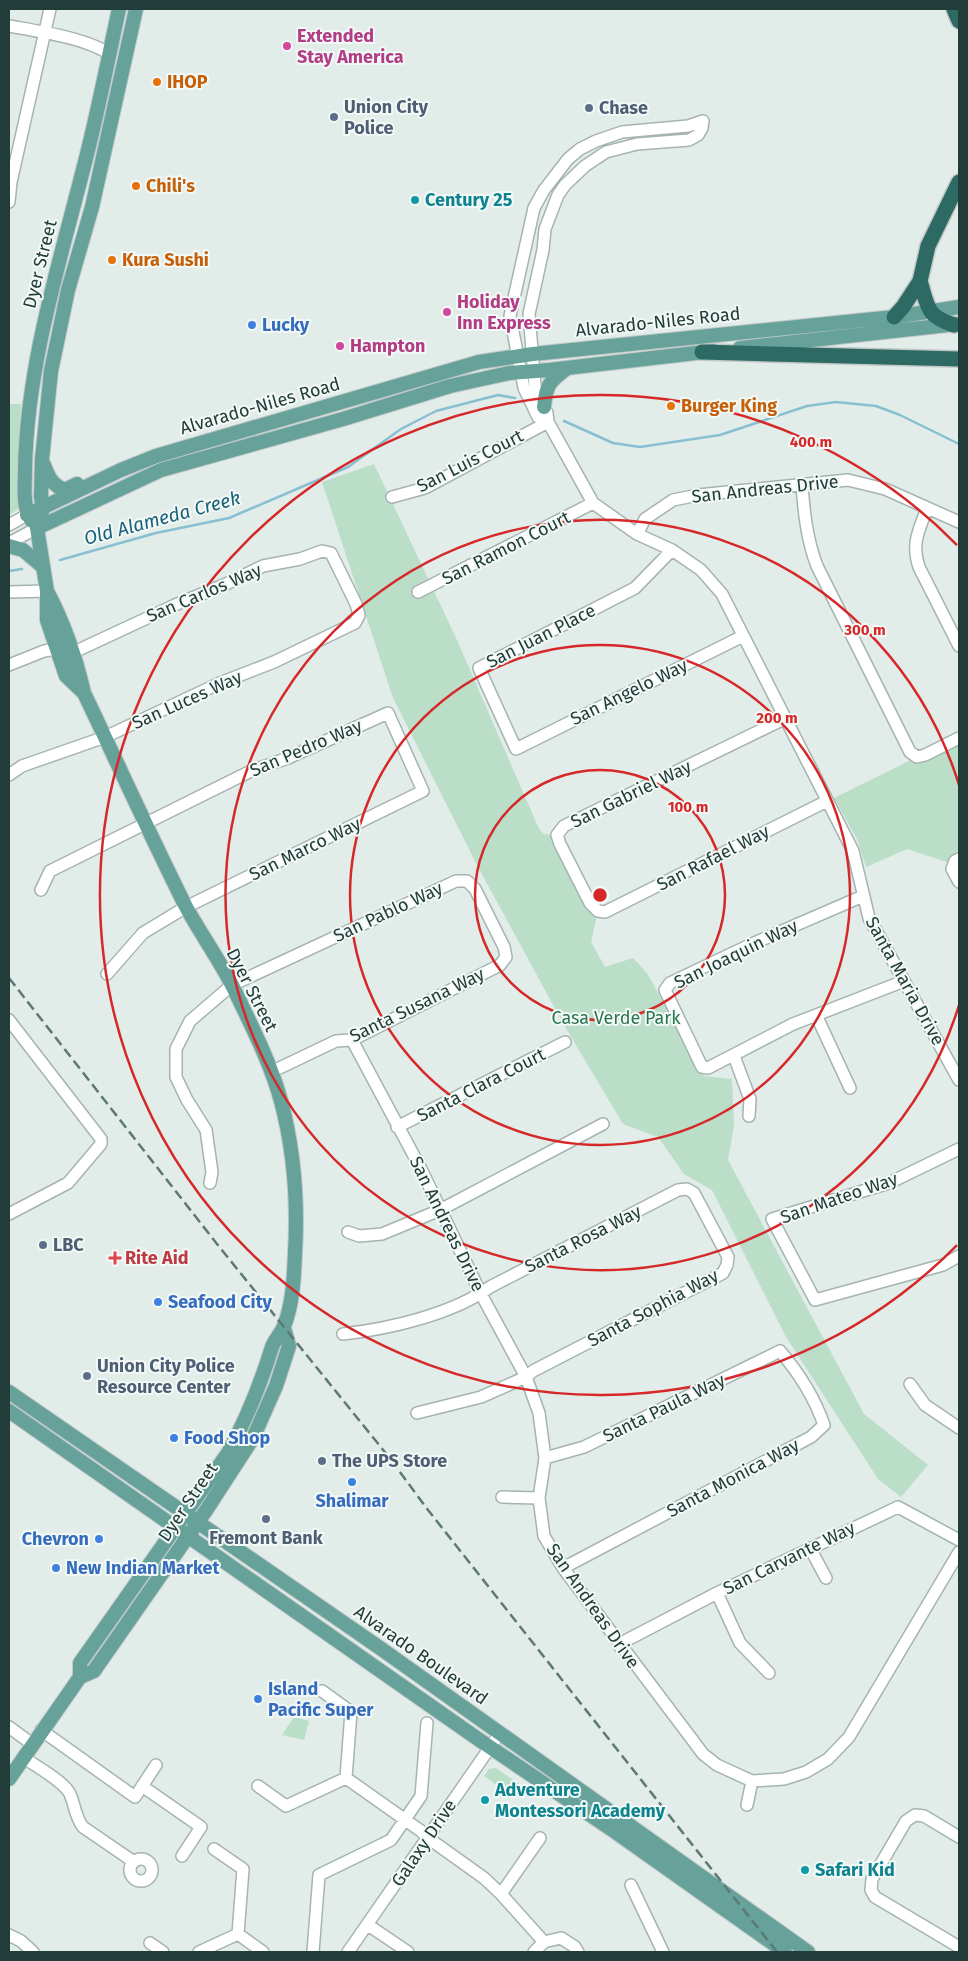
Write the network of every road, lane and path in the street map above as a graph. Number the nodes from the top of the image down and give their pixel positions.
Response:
1 (50, 9) edge
2 (119, 9) edge
3 (136, 9) edge
4 (954, 9) edge
5 (959, 20) edge
6 (9, 26) edge
7 (45, 33) junction
8 (109, 54) junction
9 (120, 81) junction
10 (10, 182) edge
11 (959, 182) edge
12 (9, 202) edge
13 (920, 281) junction
14 (959, 307) edge
15 (930, 312) junction
16 (894, 317) junction
17 (956, 324) edge
18 (702, 352) junction
19 (532, 354) junction
20 (517, 355) junction
21 (959, 359) edge
22 (568, 368) junction
23 (527, 371) junction
24 (544, 407) junction
25 (548, 422) junction
26 (42, 459) junction
27 (120, 470) junction
28 (802, 485) junction
29 (392, 497) dead end
30 (593, 503) junction
31 (927, 508) junction
32 (43, 509) junction
33 (28, 515) junction
34 (959, 522) edge
35 (9, 525) edge
36 (37, 528) junction
37 (637, 534) junction
38 (9, 544) edge
39 (672, 550) junction
40 (43, 567) junction
41 (48, 591) junction
42 (9, 592) edge
43 (418, 592) dead end
44 (358, 615) joint
45 (743, 636) junction
46 (959, 646) edge
47 (56, 648) junction
48 (72, 652) junction
49 (9, 665) edge
50 (84, 693) junction
51 (786, 718) junction
52 (105, 738) junction
53 (959, 738) edge
54 (516, 748) joint
55 (9, 775) edge
56 (423, 791) joint
57 (827, 801) junction
58 (147, 823) junction
59 (956, 861) edge
60 (959, 882) edge
61 (41, 890) dead end
62 (863, 896) junction
63 (186, 907) junction
64 (598, 911) joint
65 (506, 957) joint
66 (107, 974) dead end
67 (904, 980) junction
68 (232, 985) junction
69 (817, 1017) junction
70 (9, 1020) edge
71 (352, 1040) junction
72 (564, 1042) dead end
73 (734, 1056) junction
74 (271, 1072) junction
75 (959, 1080) edge
76 (850, 1088) dead end
77 (749, 1116) dead end
78 (603, 1124) dead end
79 (397, 1127) junction
80 (959, 1149) edge
81 (210, 1184) dead end
82 (687, 1189) joint
83 (440, 1210) junction
84 (9, 1214) edge
85 (348, 1232) dead end
86 (959, 1256) edge
87 (481, 1294) junction
88 (284, 1328) junction
89 (343, 1334) dead end
90 (780, 1351) joint
91 (526, 1377) junction
92 (910, 1384) dead end
93 (9, 1392) edge
94 (9, 1410) edge
95 (417, 1413) dead end
96 (959, 1428) edge
97 (544, 1458) junction
98 (502, 1497) dead end
99 (539, 1498) junction
100 (185, 1514) junction
101 (198, 1522) junction
102 (175, 1528) junction
103 (188, 1536) junction
104 (959, 1540) edge
105 (810, 1548) junction
106 (959, 1552) edge
107 (563, 1568) junction
108 (826, 1578) dead end
109 (717, 1593) junction
110 (115, 1613) junction
111 (620, 1647) junction
112 (98, 1665) junction
113 (769, 1673) dead end
114 (80, 1676) junction
115 (322, 1691) dead end
116 (426, 1723) dead end
117 (9, 1727) edge
118 (42, 1730) junction
119 (500, 1733) junction
120 (32, 1744) junction
121 (490, 1747) junction
122 (23, 1757) junction
123 (156, 1765) dead end
124 (346, 1778) junction
125 (9, 1779) edge
126 (752, 1781) junction
127 (142, 1786) junction
128 (258, 1786) dead end
129 (747, 1805) dead end
130 (405, 1819) junction
131 (959, 1837) edge
132 (428, 1838) junction
133 (540, 1838) dead end
134 (214, 1849) dead end
135 (182, 1856) dead end
136 (134, 1862) dead end
137 (631, 1886) dead end
138 (501, 1894) junction
139 (368, 1925) junction
140 (238, 1934) junction
141 (9, 1935) edge
142 (544, 1942) junction
143 (150, 1944) dead end
144 (959, 1947) edge
145 (33, 1952) edge
146 (163, 1952) edge
147 (199, 1952) edge
148 (263, 1952) edge
149 (312, 1952) edge
150 (348, 1952) edge
151 (408, 1952) edge
152 (534, 1952) edge
153 (578, 1952) edge
154 (664, 1952) edge
155 (786, 1952) edge
156 (808, 1952) edge

1 - 7 street
2 - 8 main road, Dyer Street
3 - 9 main road, Dyer Street
4 - 5 highway
6 - 7 street
7 - 8 street
7 - 10 street
8 - 9 main road
8 - 33 main road, Dyer Street
9 - 26 main road, Dyer Street
10 - 12 street
11 - 13 highway
13 - 15 highway
13 - 16 highway
14 - 15 main road, Alvarado-Niles Road
15 - 16 main road, Alvarado-Niles Road
15 - 17 highway
16 - 19 main road, Alvarado-Niles Road
17 - 18 main road, Alvarado-Niles Road
18 - 21 highway
18 - 22 main road, Alvarado-Niles Road
19 - 20 main road, Alvarado-Niles Road
19 - 20 street, Santa Maria Drive
19 - 23 street, Santa Maria Drive
20 - 23 street, Santa Maria Drive
20 - 27 main road, Alvarado-Niles Road
22 - 23 main road, Alvarado-Niles Road
22 - 24 main road
23 - 24 street, Santa Maria Drive
23 - 25 street, Santa Maria Drive
23 - 36 main road, Alvarado-Niles Road
24 - 25 street, Santa Maria Drive
25 - 29 street, San Luis Court
25 - 30 street, Santa Maria Drive
26 - 27 main road
26 - 32 main road, Dyer Street
27 - 32 main road, Alvarado-Niles Road
28 - 31 street, San Andreas Drive
28 - 37 street, San Andreas Drive
28 - 53 street
30 - 37 street, Santa Maria Drive
30 - 43 street, San Ramon Court
31 - 34 street, San Andreas Drive
31 - 46 street
32 - 33 main road, Alvarado-Niles Road
32 - 36 main road, Dyer Street
33 - 35 street
33 - 36 main road, Dyer Street
36 - 38 street
36 - 40 main road, Dyer Street
37 - 39 street, Santa Maria Drive
38 - 40 main road
39 - 45 street, Santa Maria Drive
39 - 54 street, San Juan Place
40 - 41 main road, Dyer Street
41 - 42 street
41 - 47 main road, Dyer Street
41 - 48 main road, Dyer Street
44 - 48 street, San Carlos Way
44 - 52 street, San Luces Way
45 - 51 street, Santa Maria Drive
45 - 54 street, San Angelo Way
47 - 49 street
47 - 50 main road, Dyer Street
48 - 50 main road, Dyer Street
50 - 52 main road, Dyer Street
51 - 57 street, Santa Maria Drive
51 - 64 street, San Gabriel Way
52 - 55 street, San Luces Way
52 - 58 main road, Dyer Street
56 - 58 street, San Pedro Way
56 - 63 street, San Marco Way
57 - 62 street, Santa Maria Drive
57 - 64 street, San Rafael Way
58 - 61 street
58 - 63 main road, Dyer Street
59 - 60 street
62 - 67 street, Santa Maria Drive
62 - 73 street, San Joaquin Way
63 - 66 street, San Marco Way
63 - 68 main road, Dyer Street
65 - 68 street, San Pablo Way
65 - 71 street, Santa Susana Way
67 - 69 street
67 - 75 street, Santa Maria Drive
68 - 74 main road, Dyer Street
68 - 81 street, San Pablo Way
69 - 73 street
69 - 76 street
70 - 84 street
71 - 74 street, Santa Susana Way
71 - 79 street, San Andreas Drive
72 - 79 street, Santa Clara Court
73 - 77 street
74 - 88 main road, Dyer Street
78 - 83 street
79 - 83 street, San Andreas Drive
80 - 86 street, San Mateo Way
82 - 87 street, Santa Rosa Way
82 - 91 street, Santa Sophia Way
83 - 85 street
83 - 87 street, San Andreas Drive
87 - 89 street, Santa Rosa Way
87 - 91 street, San Andreas Drive
88 - 100 main road, Dyer Street
88 - 101 main road, Dyer Street
90 - 97 street, Santa Paula Way
90 - 107 street, Santa Monica Way
91 - 95 street, Santa Sophia Way
91 - 97 street, San Andreas Drive
92 - 96 street
93 - 100 main road, Alvarado Boulevard
94 - 102 main road, Alvarado Boulevard
97 - 99 street, San Andreas Drive
98 - 99 street
99 - 107 street, San Andreas Drive
100 - 101 main road, Alvarado Boulevard
100 - 102 main road, Dyer Street
101 - 103 main road, Dyer Street
101 - 119 main road, Alvarado Boulevard
102 - 103 main road, Alvarado Boulevard
102 - 110 main road, Dyer Street
103 - 112 main road, Dyer Street
103 - 121 main road, Alvarado Boulevard
104 - 105 street, San Carvante Way
105 - 108 street
105 - 109 street, San Carvante Way
106 - 126 street, San Andreas Drive
107 - 111 street, San Andreas Drive
109 - 111 street, San Carvante Way
109 - 113 street
110 - 112 main road
110 - 114 main road, Dyer Street
111 - 126 street, San Andreas Drive
112 - 114 main road, Dyer Street
114 - 118 main road, Dyer Street
115 - 124 street
116 - 130 street
117 - 120 street
118 - 120 main road, Dyer Street
118 - 127 street
119 - 121 street, Galaxy Drive
119 - 156 main road, Alvarado Boulevard
120 - 122 main road, Dyer Street
121 - 132 street, Galaxy Drive
121 - 155 main road, Alvarado Boulevard
122 - 125 main road, Dyer Street
122 - 136 street
123 - 127 street
124 - 128 street
124 - 130 street
126 - 129 street
127 - 135 street
130 - 132 street
130 - 149 street
131 - 144 street
132 - 138 street
132 - 139 street, Galaxy Drive
133 - 138 street
134 - 140 street
137 - 154 street
138 - 142 street
139 - 150 street, Galaxy Drive
139 - 151 street
140 - 147 street
140 - 148 street
141 - 145 street
142 - 152 street
142 - 153 street
143 - 146 street

